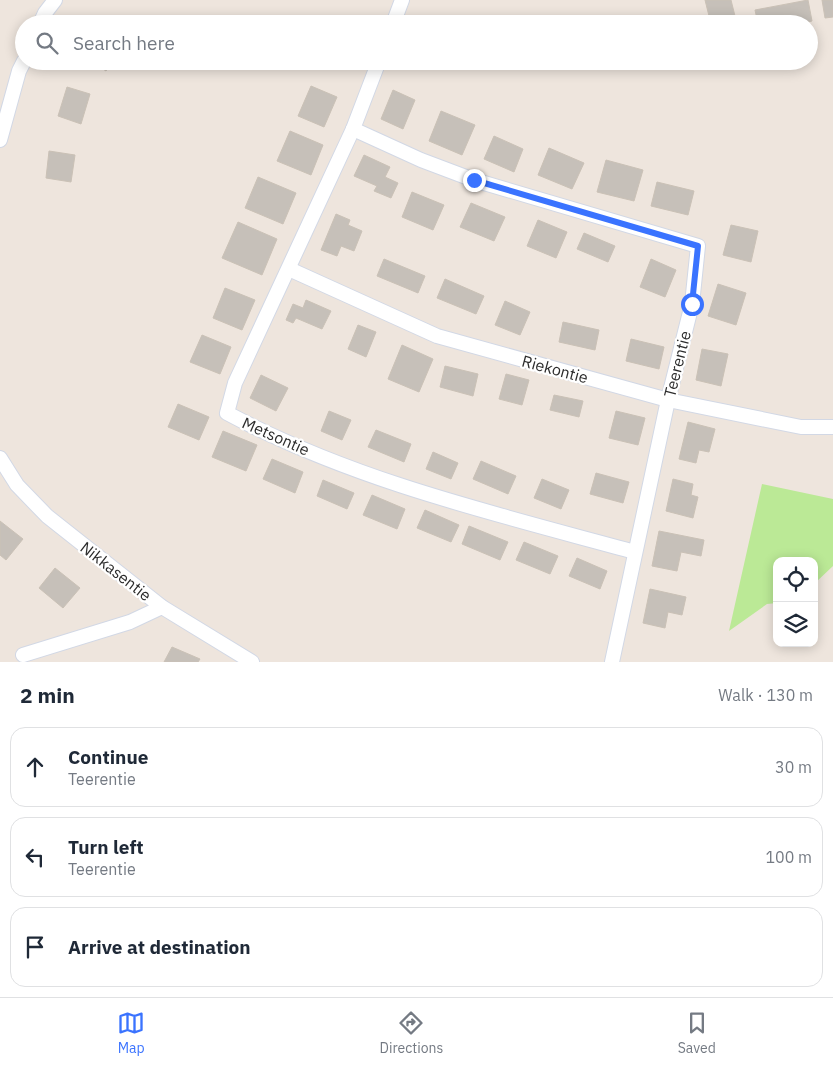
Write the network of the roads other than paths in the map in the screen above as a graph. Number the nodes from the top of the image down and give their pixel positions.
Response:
1 (55, 0) edge
2 (402, 0) edge
3 (44, 15) edge
4 (396, 15) edge
5 (20, 70) edge
6 (376, 70) edge
7 (353, 129) junction
8 (0, 140) edge
9 (289, 269) junction
10 (668, 400) junction
11 (833, 428) edge
12 (0, 458) edge
13 (635, 552) junction
14 (162, 607) junction
15 (23, 655) dead end
16 (252, 662) edge
17 (612, 662) edge

1 - 3 street
2 - 4 street
5 - 8 street
6 - 7 street, Metsontie
7 - 9 street, Metsontie
7 - 10 street, Teerentie
9 - 10 street, Riekontie
9 - 13 street, Metsontie
10 - 11 street, Riekontie
10 - 13 street, Teerentie
12 - 14 street, Nikkasentie
13 - 17 street, Teerentie
14 - 15 street
14 - 16 street, Nikkasentie

